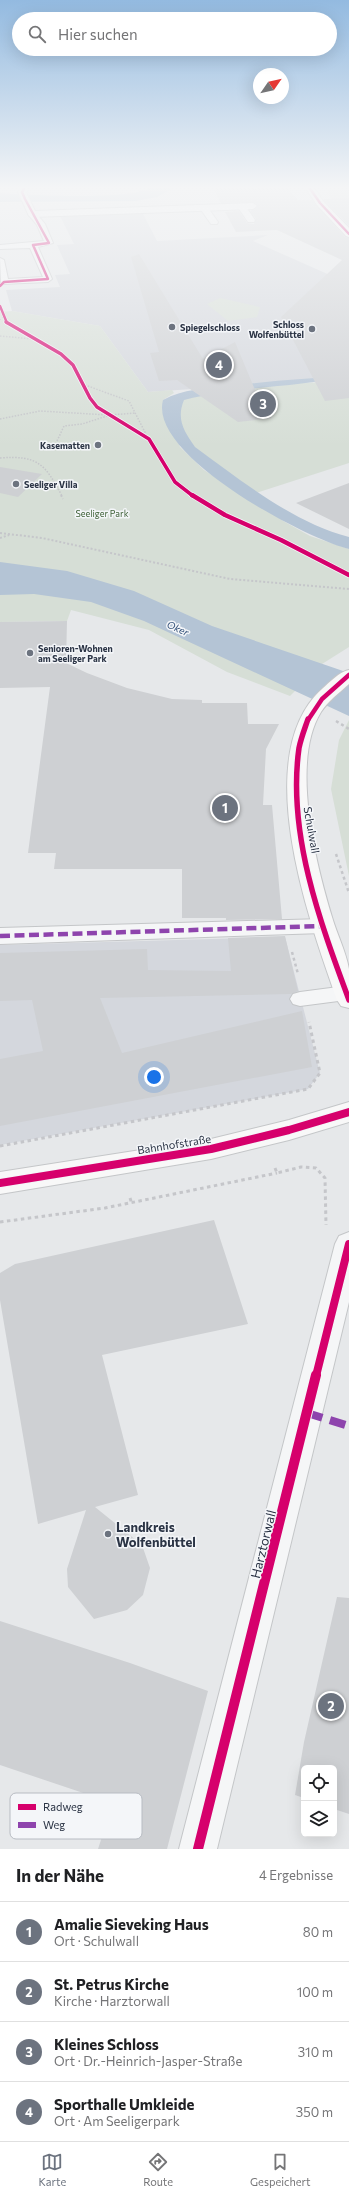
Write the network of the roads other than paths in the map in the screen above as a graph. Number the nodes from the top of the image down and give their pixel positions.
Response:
1 (2, 273) edge
2 (45, 273) edge
3 (349, 675) edge
4 (323, 926) junction
5 (0, 936) edge
6 (348, 997) edge
7 (300, 999) dead end
8 (349, 1112) edge
9 (0, 1183) edge
10 (349, 1244) edge
11 (198, 1849) edge

1 - 2 lane
3 - 4 street, Schulwall
4 - 5 street
4 - 6 street, Schulwall
6 - 7 lane
8 - 9 street, Bahnhofstraße
10 - 11 street, Harztorwall

